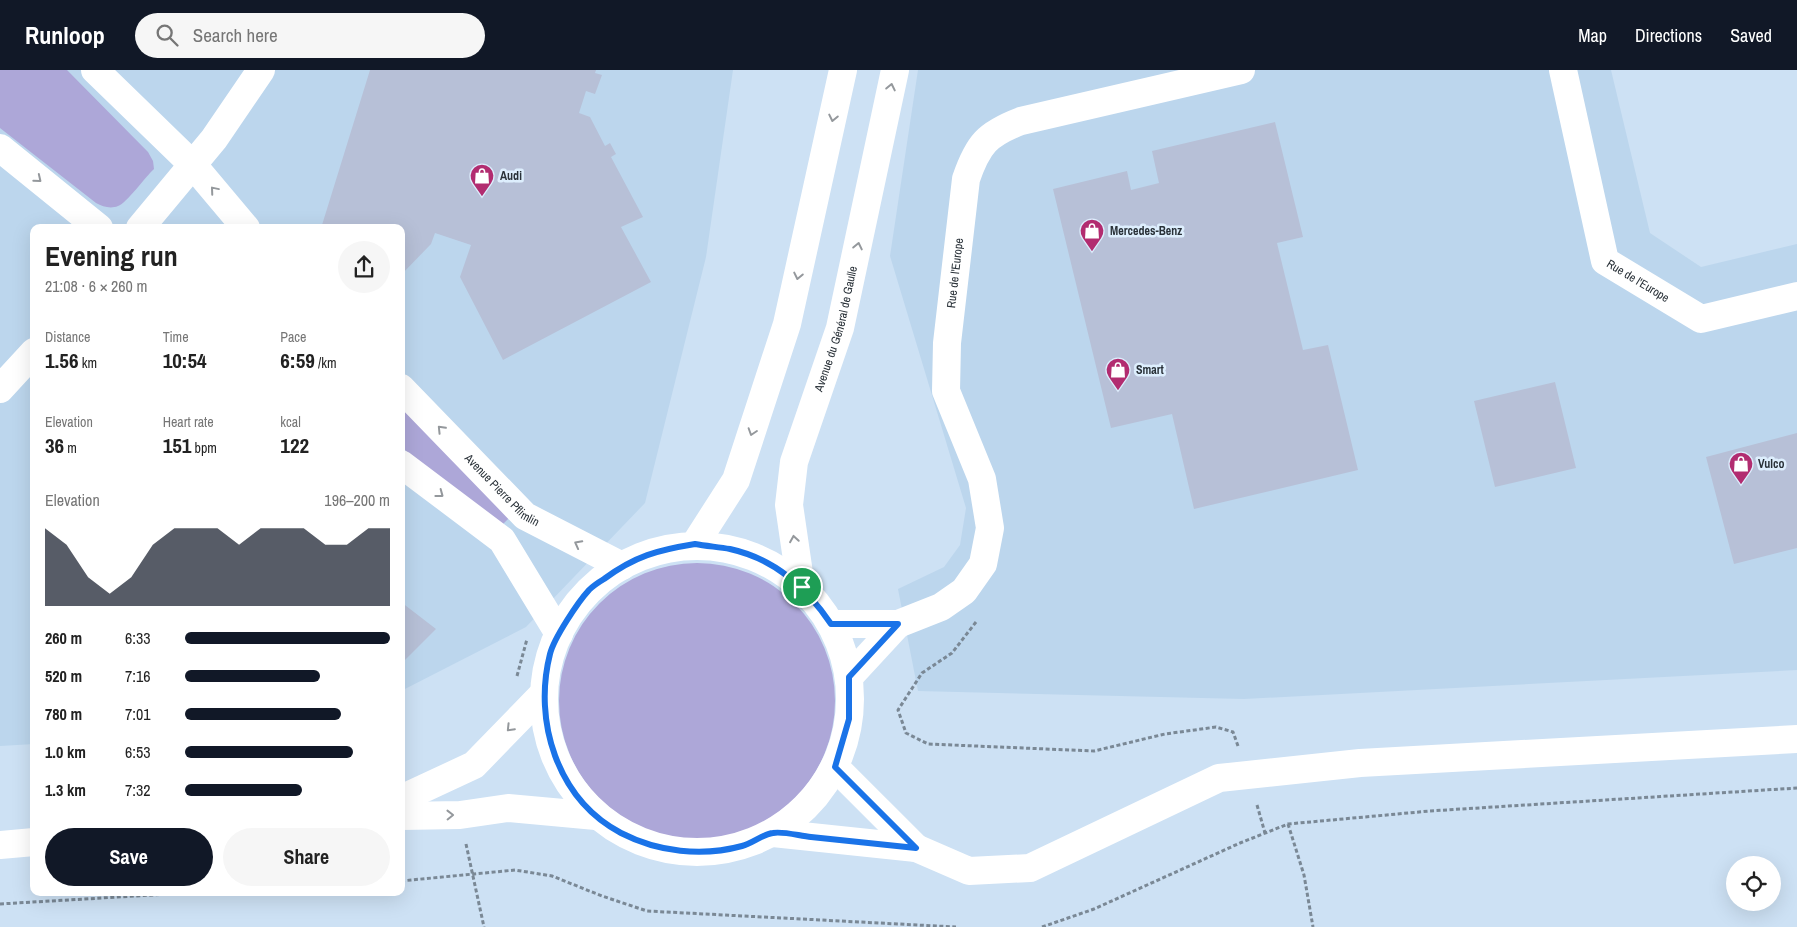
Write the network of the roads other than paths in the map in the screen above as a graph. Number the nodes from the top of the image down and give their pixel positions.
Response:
1 (95, 70) edge
2 (261, 70) edge
3 (843, 70) edge
4 (894, 70) edge
5 (1241, 70) edge
6 (1563, 70) edge
7 (0, 148) edge
8 (193, 165) junction
9 (94, 224) edge
10 (143, 224) edge
11 (243, 224) edge
12 (1797, 296) edge
13 (30, 356) edge
14 (0, 389) edge
15 (405, 392) edge
16 (405, 467) edge
17 (695, 544) junction
18 (622, 566) junction
19 (802, 587) junction
20 (831, 624) junction
21 (898, 624) junction
22 (559, 634) junction
23 (849, 677) junction
24 (544, 693) junction
25 (1797, 739) edge
26 (835, 767) junction
27 (405, 797) edge
28 (405, 816) edge
29 (596, 816) junction
30 (773, 833) junction
31 (30, 842) edge
32 (0, 844) edge
33 (916, 848) junction

1 - 8 main road
2 - 8 main road
3 -> 17 main road
19 -> 4 main road, Avenue du Général de Gaulle
5 - 21 main road, Rue de l'Europe
6 - 12 main road, Rue de l'Europe
7 -> 9 main road
8 - 10 main road
11 -> 8 main road
13 - 14 main road
18 -> 15 main road, Avenue Pierre Pflimlin
16 -> 22 main road
17 - 18 main road
17 - 19 main road
18 - 22 main road
19 - 20 main road
20 - 21 main road, Rue de l'Europe
20 - 23 main road
21 - 23 main road, Rue de l'Europe
22 - 24 main road
23 - 26 main road
24 -> 27 main road
24 - 29 main road
25 - 33 main road
26 - 30 main road
26 - 33 main road
28 -> 29 main road
29 - 30 main road
30 - 33 main road
31 - 32 main road

